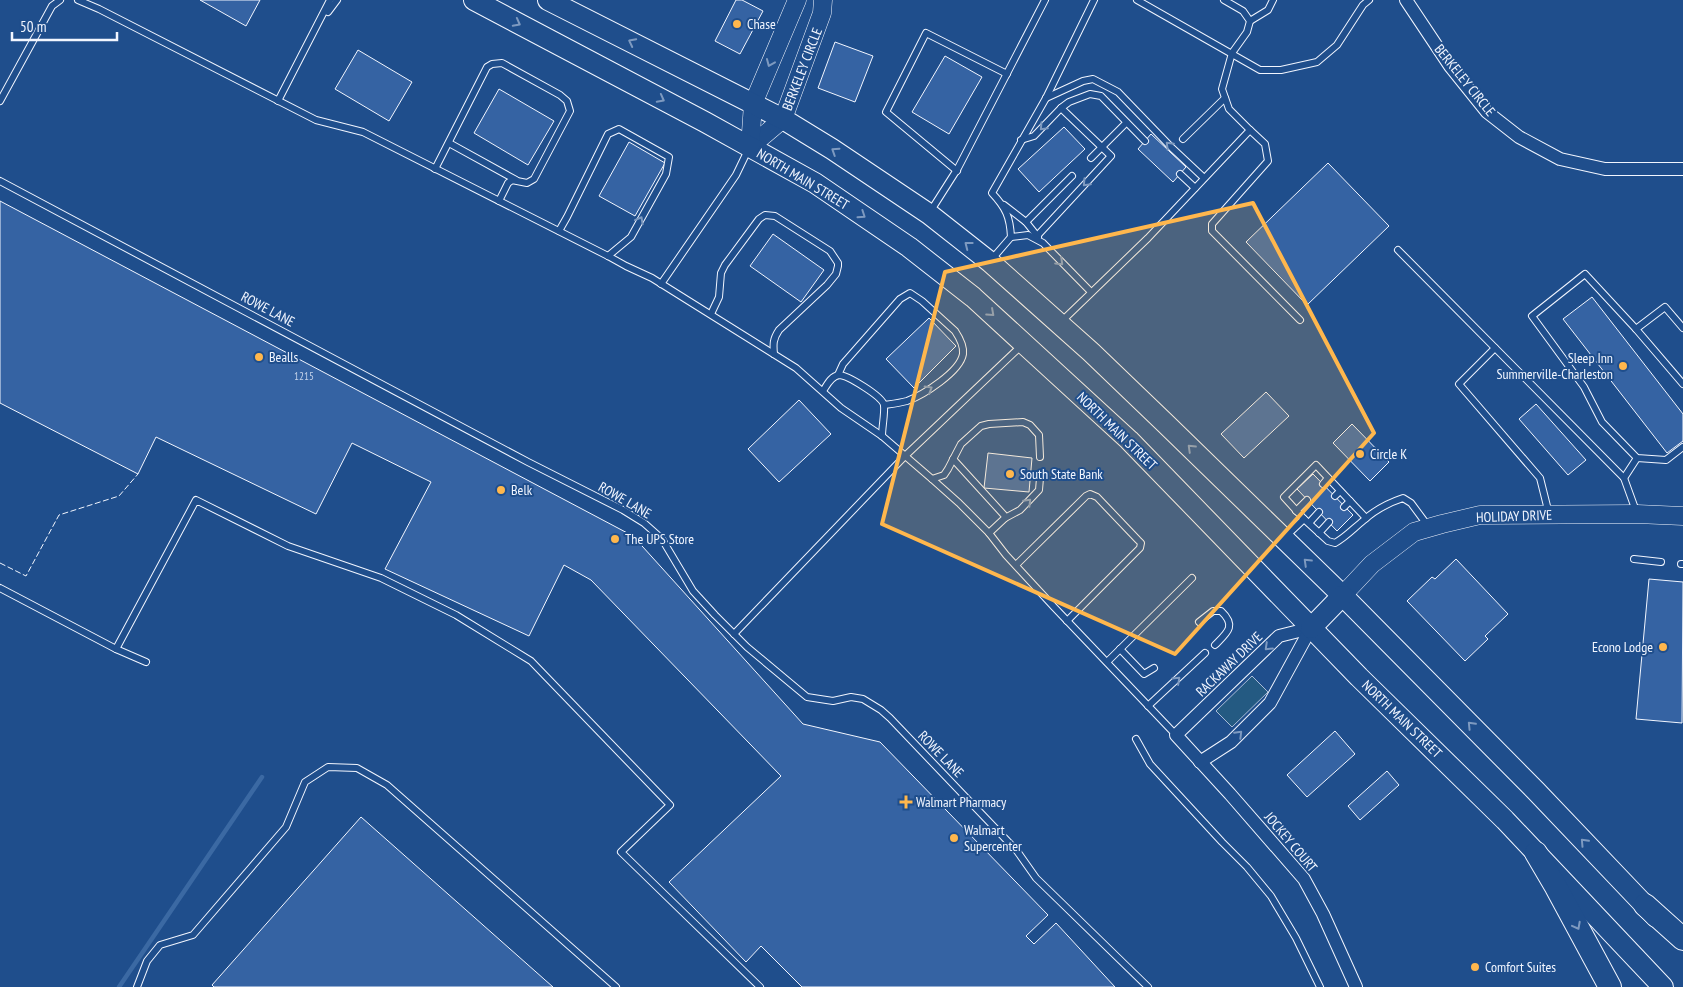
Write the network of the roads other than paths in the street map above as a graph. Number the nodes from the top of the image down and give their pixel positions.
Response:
1 (60, 0) edge
2 (78, 0) edge
3 (330, 0) edge
4 (336, 0) edge
5 (474, 0) edge
6 (548, 0) edge
7 (797, 0) edge
8 (822, 0) edge
9 (1045, 0) edge
10 (1094, 0) edge
11 (1138, 0) edge
12 (1224, 0) edge
13 (1273, 0) edge
14 (1369, 0) edge
15 (1406, 0) edge
16 (1250, 22) junction
17 (310, 40) junction
18 (1232, 53) junction
19 (1007, 74) junction
20 (1046, 98) junction
21 (1225, 98) junction
22 (0, 101) edge
23 (278, 101) junction
24 (753, 104) junction
25 (1061, 108) junction
26 (783, 119) junction
27 (1126, 123) junction
28 (1250, 130) junction
29 (1183, 139) dead end
30 (1021, 140) junction
31 (1145, 141) dead end
32 (449, 143) junction
33 (750, 147) junction
34 (1102, 147) junction
35 (1090, 158) dead end
36 (435, 169) junction
37 (1683, 169) edge
38 (956, 171) junction
39 (1180, 174) dead end
40 (1072, 176) dead end
41 (1204, 178) junction
42 (516, 180) junction
43 (0, 181) edge
44 (1195, 188) junction
45 (499, 201) junction
46 (1003, 204) junction
47 (929, 214) junction
48 (1026, 222) junction
49 (558, 231) junction
50 (1037, 236) junction
51 (1011, 237) junction
52 (1043, 243) junction
53 (1398, 250) dead end
54 (608, 256) junction
55 (990, 262) junction
56 (661, 284) junction
57 (1091, 292) junction
58 (711, 314) junction
59 (1300, 320) dead end
60 (1059, 324) junction
61 (1683, 328) edge
62 (1636, 329) junction
63 (1024, 343) junction
64 (1495, 348) junction
65 (774, 354) junction
66 (838, 375) junction
67 (1683, 384) edge
68 (823, 391) junction
69 (884, 405) junction
70 (882, 436) junction
71 (1683, 447) edge
72 (905, 456) junction
73 (1040, 457) dead end
74 (1637, 458) junction
75 (953, 459) junction
76 (1040, 478) dead end
77 (1328, 478) junction
78 (1624, 478) junction
79 (932, 479) junction
80 (1323, 484) dead end
81 (1340, 490) junction
82 (1335, 496) dead end
83 (1307, 500) dead end
84 (1350, 501) junction
85 (1344, 507) dead end
86 (1296, 511) junction
87 (1319, 512) dead end
88 (1549, 514) junction
89 (1637, 514) junction
90 (1683, 516) edge
91 (1005, 518) junction
92 (1366, 518) junction
93 (1306, 521) junction
94 (1328, 522) dead end
95 (1429, 527) junction
96 (989, 533) junction
97 (1319, 533) junction
98 (1284, 539) junction
99 (1634, 559) dead end
100 (1661, 562) dead end
101 (1016, 565) junction
102 (1192, 578) dead end
103 (0, 588) edge
104 (1342, 596) junction
105 (1067, 621) junction
106 (1199, 622) dead end
107 (1311, 628) junction
108 (734, 634) junction
109 (1215, 645) dead end
110 (116, 649) junction
111 (1120, 649) junction
112 (1205, 653) dead end
113 (146, 662) dead end
114 (1107, 662) junction
115 (1154, 668) dead end
116 (1148, 706) junction
117 (1176, 735) junction
118 (1136, 739) dead end
119 (1200, 762) junction
120 (1536, 853) junction
121 (1645, 905) junction
122 (1683, 939) edge
123 (1683, 946) edge
124 (137, 987) edge
125 (616, 987) edge
126 (760, 987) edge
127 (1148, 987) edge
128 (1320, 987) edge
129 (1356, 987) edge
130 (1610, 987) edge
131 (1663, 987) edge

1 - 22 lane
2 - 23 lane
3 - 17 lane
4 - 17 lane
5 -> 33 main road, NORTH MAIN STREET
24 -> 6 main road
7 -> 24 main road
8 - 26 main road, BERKELEY CIRCLE
9 - 19 lane
10 - 20 lane
11 - 18 lane
12 - 16 lane
13 - 16 lane
14 - 18 lane
15 - 37 street, BERKELEY CIRCLE
16 - 18 lane
17 - 23 lane
18 - 21 lane
19 - 38 lane
19 - 38 lane
20 - 30 lane
41 -> 20 lane
21 - 28 lane
21 - 29 lane
23 - 36 lane
24 - 26 main road
24 - 33 main road
25 - 27 lane
25 -> 30 lane
25 - 34 lane
26 - 33 main road, BERKELEY CIRCLE
47 -> 26 main road
27 - 31 lane
27 - 34 lane
28 - 41 lane
28 - 59 lane
30 - 46 lane
32 - 36 lane
32 - 42 lane
32 - 42 lane
33 - 56 lane
33 -> 63 main road, NORTH MAIN STREET
34 - 35 lane
34 -> 50 lane
36 - 45 lane
38 - 47 lane
39 - 44 lane
40 - 48 lane
41 - 44 lane
42 - 45 lane
43 - 108 lane, ROWE LANE
44 - 57 lane
45 - 49 lane
46 - 48 lane
46 - 51 lane
55 -> 47 main road
48 - 50 lane
49 - 54 lane
54 -> 49 lane
50 - 52 lane
51 - 52 lane
51 - 55 lane
52 -> 57 lane
53 - 64 lane
54 - 56 lane
55 - 60 main road
56 - 58 lane
57 - 60 lane
58 - 65 lane
58 - 65 lane
98 -> 60 main road
61 - 62 lane
62 - 67 lane
62 - 74 lane
63 - 72 lane
63 - 107 main road, NORTH MAIN STREET
64 - 78 lane
64 - 88 lane
65 - 68 lane
66 - 68 lane
66 - 69 lane
69 -> 66 lane
68 - 70 lane
69 - 70 lane
70 - 72 lane
71 - 74 lane
72 - 79 lane
72 - 108 lane
73 - 75 lane
74 - 78 lane
75 - 79 lane
75 - 91 lane
91 -> 76 lane
77 - 80 lane
77 - 81 lane
77 - 86 lane
78 - 89 lane
79 - 96 lane
81 - 82 lane
81 - 84 lane
83 - 86 lane
84 - 85 lane
84 - 92 lane
86 - 93 lane
87 - 93 lane
88 - 89 main road, HOLIDAY DRIVE
88 - 95 main road, HOLIDAY DRIVE
89 - 90 main road, HOLIDAY DRIVE
91 - 96 lane
92 - 95 lane
92 - 97 lane
93 - 97 lane
93 - 98 lane
94 - 97 lane
95 - 104 main road, HOLIDAY DRIVE
96 - 101 lane
104 -> 98 main road
99 - 100 lane
101 - 105 lane
101 - 105 lane
102 - 111 lane
103 - 110 lane
104 - 107 main road
121 -> 104 main road
105 - 114 lane
106 - 109 lane
107 -> 117 street, RACKAWAY DRIVE
119 -> 107 street
107 - 120 main road, NORTH MAIN STREET
108 - 127 lane, ROWE LANE
110 - 113 lane
110 - 126 lane
111 - 114 lane
111 - 115 lane
116 -> 112 lane
114 - 116 lane
116 - 117 lane
117 - 119 street, JOCKEY COURT
118 - 128 lane
119 - 129 street, JOCKEY COURT
120 -> 130 highway
120 - 131 main road, NORTH MAIN STREET
121 - 122 highway
121 - 123 main road
124 - 125 lane

